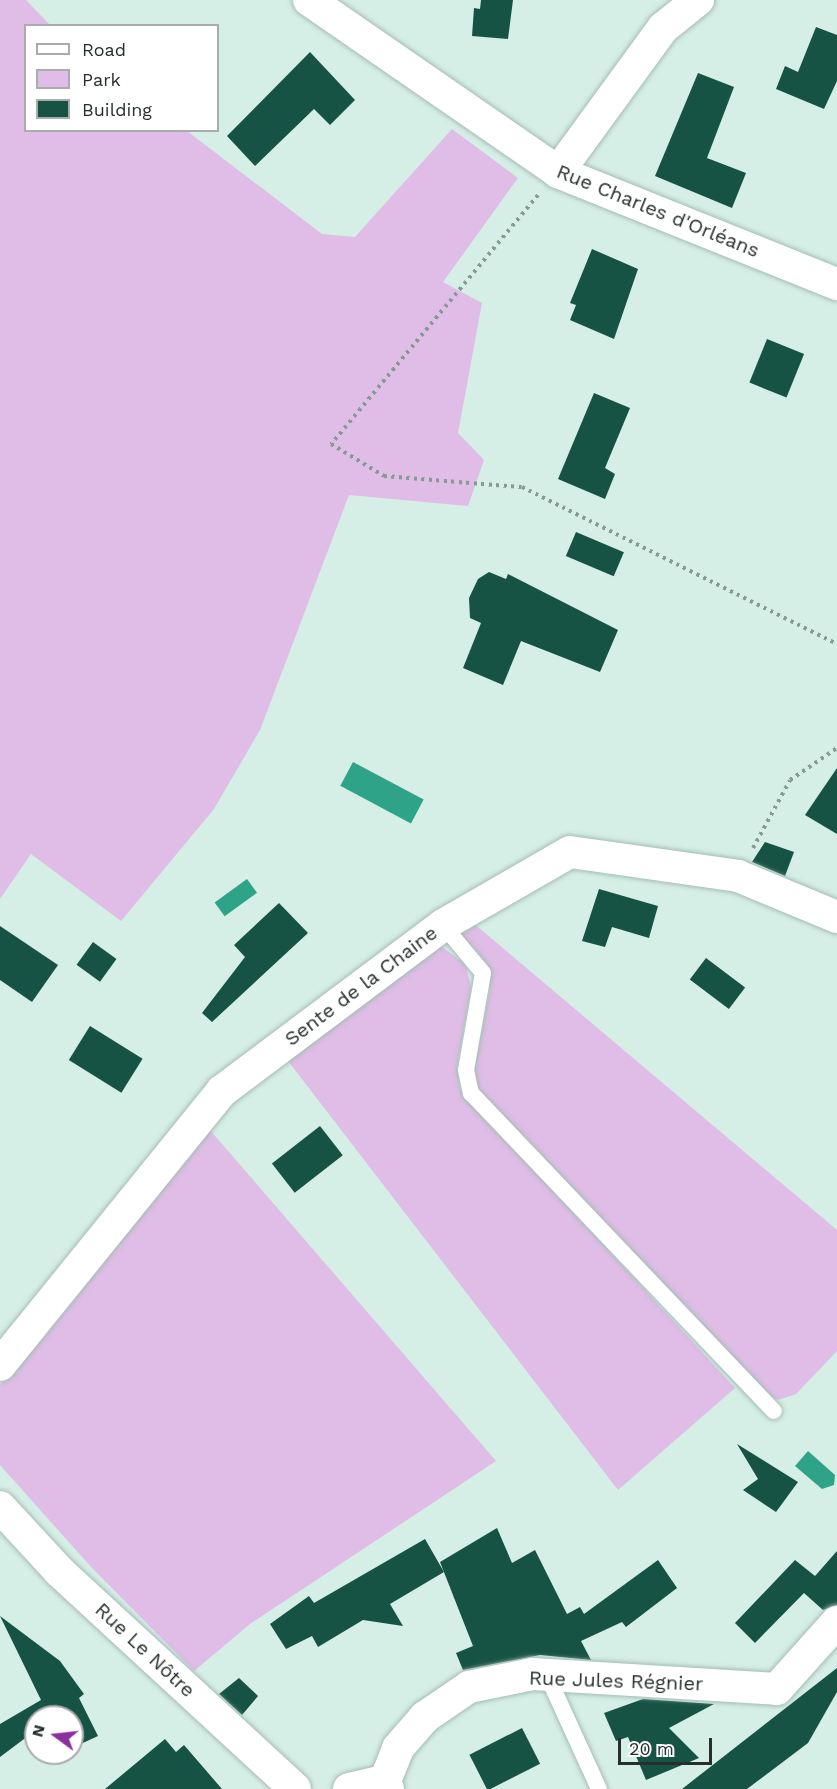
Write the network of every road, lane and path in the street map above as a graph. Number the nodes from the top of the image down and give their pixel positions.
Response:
1 (309, 0) edge
2 (698, 0) edge
3 (558, 172) junction
4 (837, 284) edge
5 (837, 644) edge
6 (837, 748) edge
7 (738, 876) junction
8 (837, 917) edge
9 (443, 925) junction
10 (0, 1365) edge
11 (774, 1411) dead end
12 (0, 1507) edge
13 (837, 1622) edge
14 (546, 1675) junction
15 (387, 1785) edge
16 (295, 1789) edge
17 (349, 1789) edge
18 (599, 1789) edge

1 - 3 street, Rue Charles d'Orléans
2 - 3 street
3 - 4 street, Rue Charles d'Orléans
3 - 5 path
6 - 7 path
7 - 8 street, Sente de la Chaine
7 - 9 street, Sente de la Chaine
9 - 10 street, Sente de la Chaine
9 - 11 lane
12 - 16 street, Rue Le Nôtre
13 - 14 street, Rue Jules Régnier
14 - 15 street, Rue Jules Régnier
14 - 18 lane
15 - 17 street

